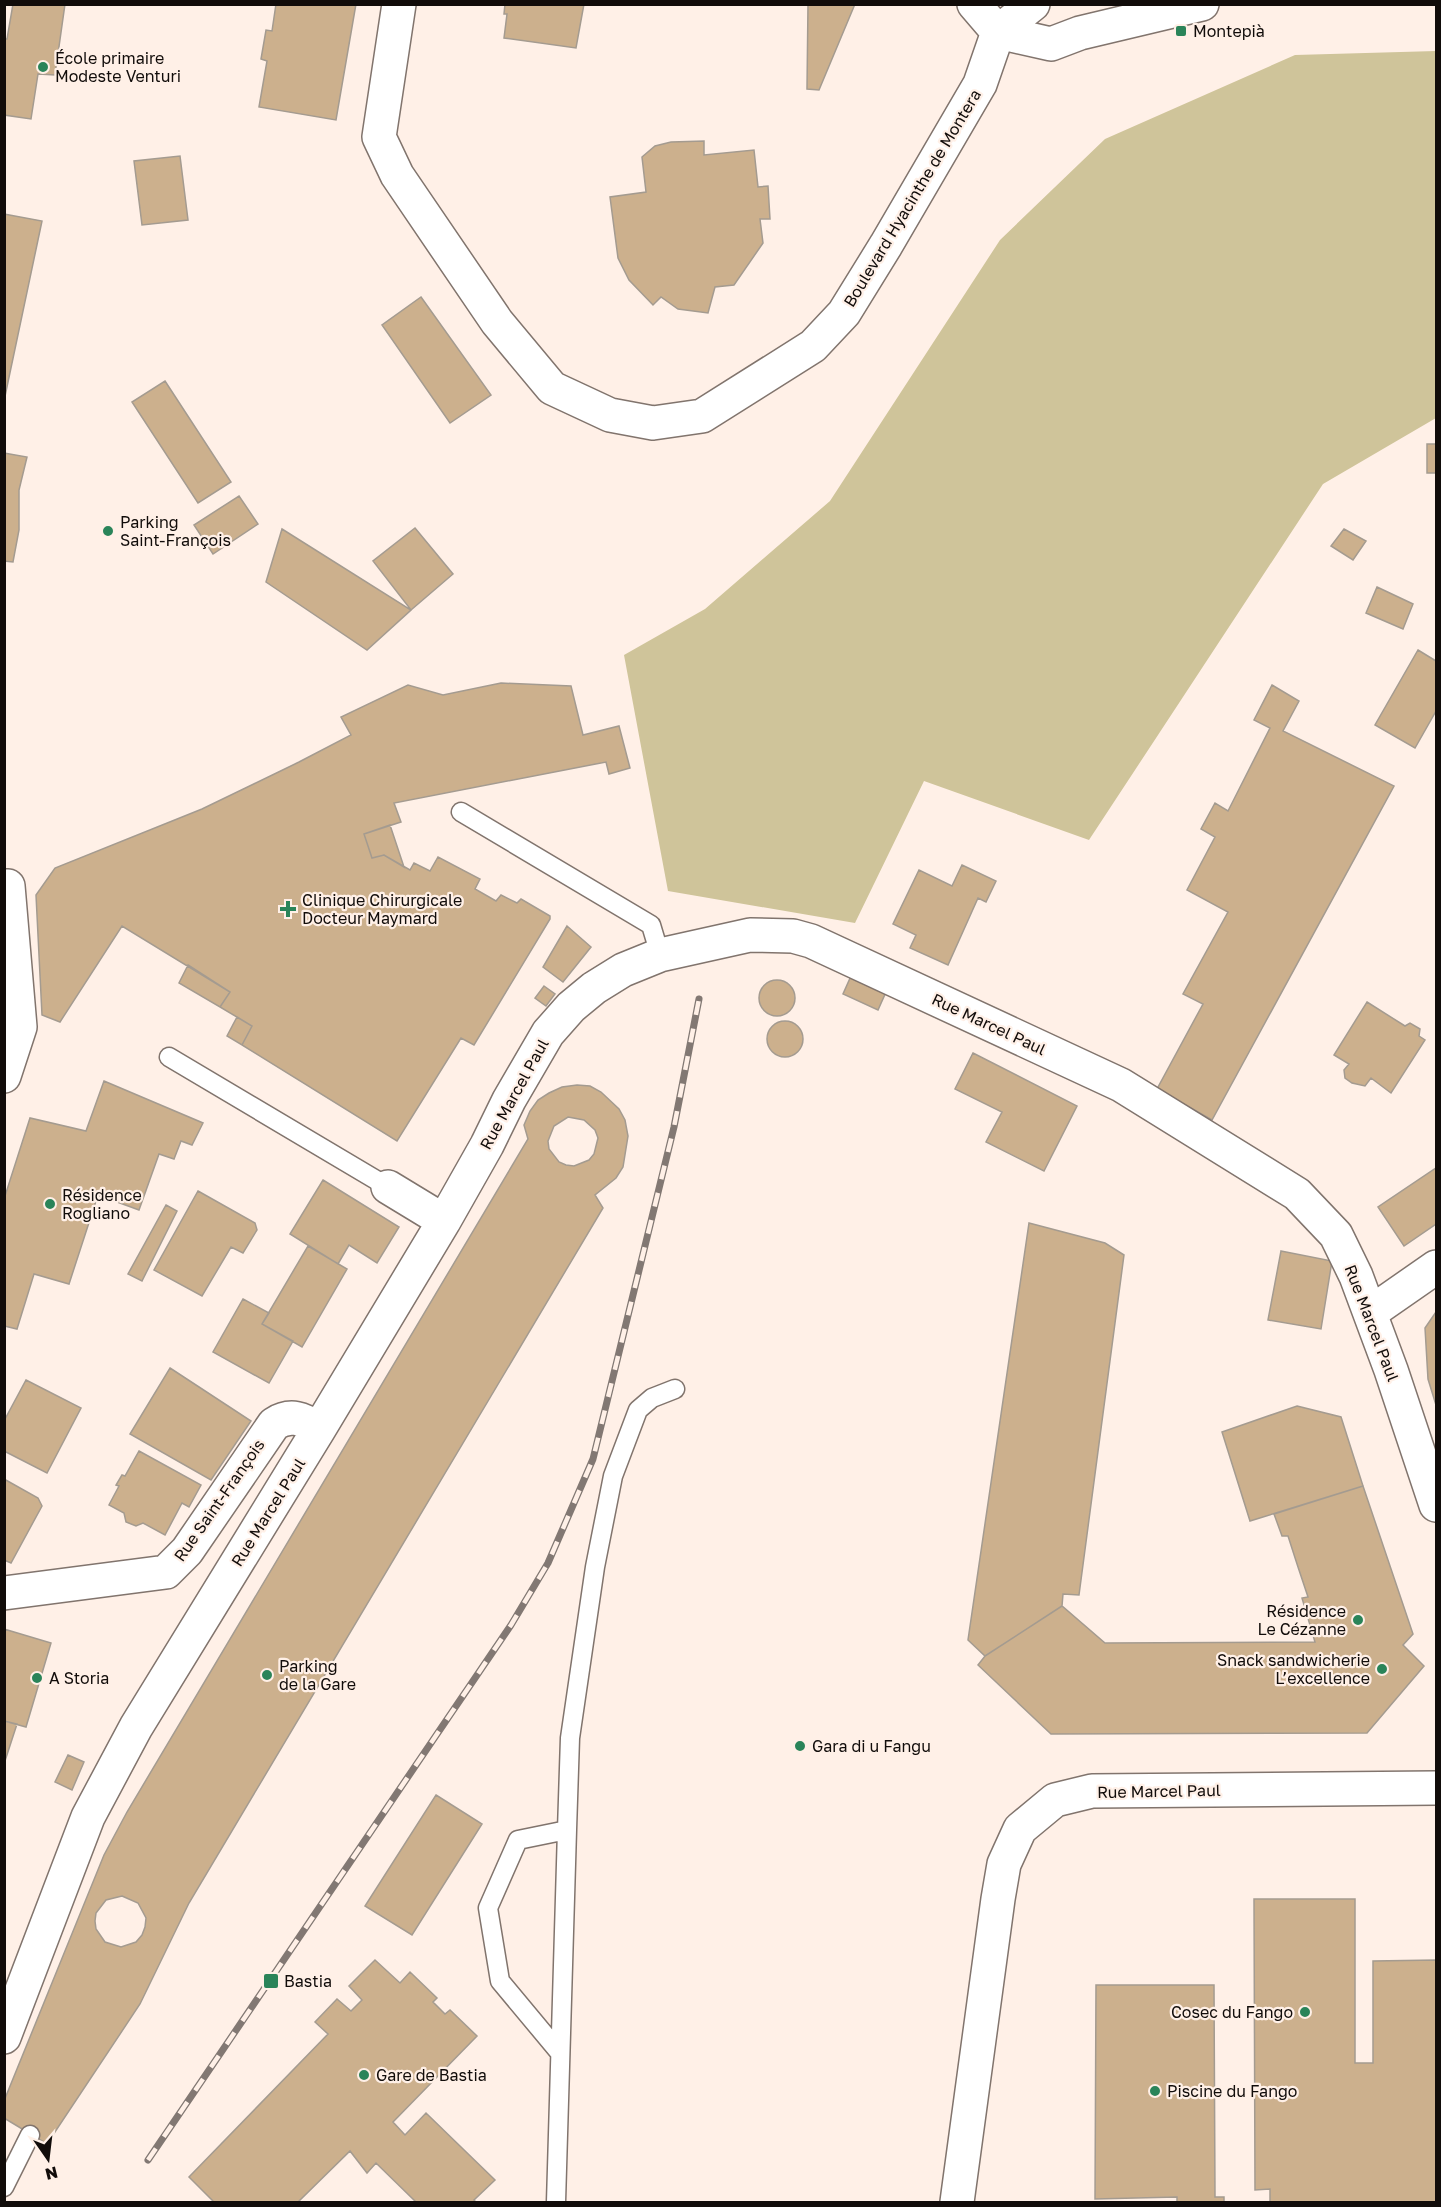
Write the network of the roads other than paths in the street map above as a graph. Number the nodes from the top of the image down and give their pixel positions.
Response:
1 (399, 4) edge
2 (974, 4) edge
3 (1033, 4) edge
4 (1135, 4) edge
5 (1202, 4) edge
6 (1109, 26) junction
7 (998, 32) junction
8 (461, 812) dead end
9 (8, 886) dead end
10 (660, 955) junction
11 (169, 1057) dead end
12 (4, 1076) edge
13 (388, 1187) joint
14 (444, 1221) junction
15 (1437, 1267) edge
16 (1370, 1313) junction
17 (675, 1389) dead end
18 (319, 1430) junction
19 (1437, 1505) edge
20 (4, 1593) edge
21 (1437, 1788) edge
22 (567, 1830) junction
23 (4, 2037) edge
24 (560, 2053) junction
25 (30, 2135) dead end
26 (4, 2187) edge
27 (556, 2202) edge
28 (957, 2202) edge

1 - 7 street, Boulevard Hyacinthe de Montera
2 - 7 street
3 - 7 street
4 - 6 street
5 - 6 street
6 - 7 street
8 - 10 lane
9 - 12 street
10 - 14 street, Rue Marcel Paul
10 - 16 street, Rue Marcel Paul
11 - 13 lane
13 - 14 street
14 - 18 street, Rue Marcel Paul
15 - 16 street
16 - 19 street, Rue Marcel Paul
17 - 22 lane
18 - 20 street, Rue Saint-François
18 - 23 street, Rue Marcel Paul
21 - 28 street, Rue Marcel Paul
22 - 24 lane
22 - 24 lane
24 - 27 lane
25 - 26 lane

